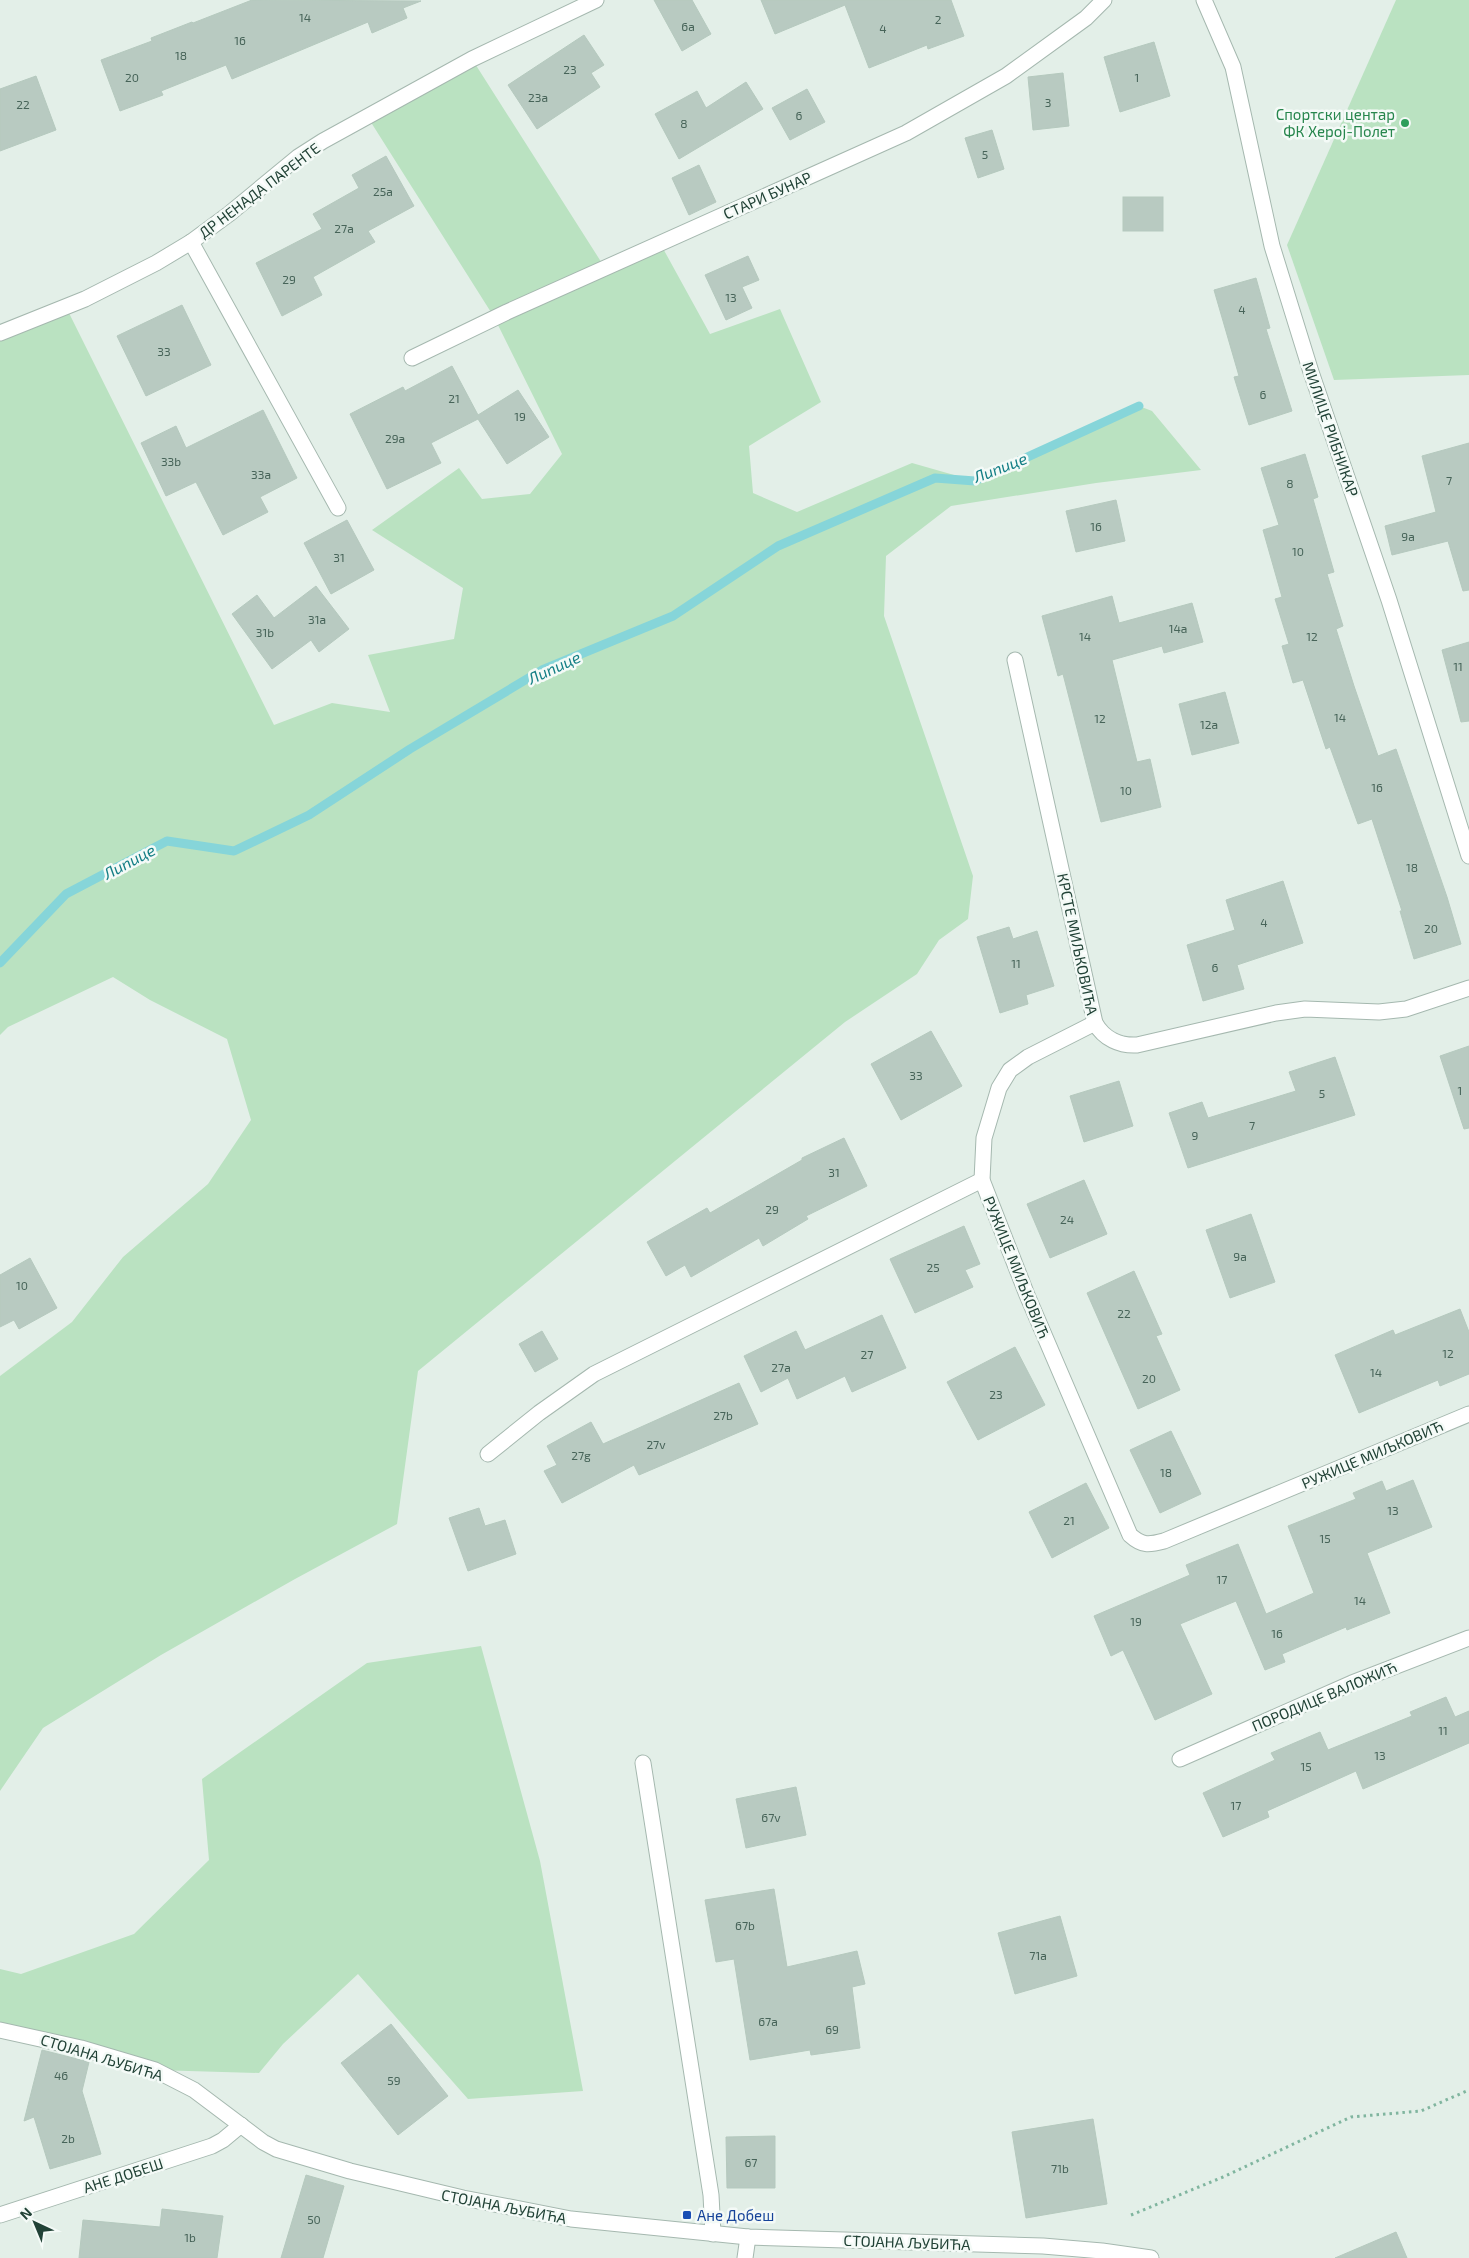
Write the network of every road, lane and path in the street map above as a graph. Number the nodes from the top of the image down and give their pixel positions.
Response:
1 (596, 0) edge
2 (1104, 0) edge
3 (1204, 0) edge
4 (191, 242) junction
5 (0, 333) edge
6 (412, 358) dead end
7 (338, 508) dead end
8 (1015, 660) dead end
9 (1469, 856) edge
10 (1469, 988) edge
11 (1095, 1023) junction
12 (982, 1180) junction
13 (1469, 1414) edge
14 (488, 1454) dead end
15 (1469, 1638) edge
16 (1180, 1759) dead end
17 (643, 1762) dead end
18 (0, 2030) edge
19 (1469, 2090) edge
20 (241, 2125) junction
21 (0, 2215) edge
22 (1131, 2215) dead end
23 (713, 2234) junction
24 (748, 2237) junction
25 (1042, 2252) edge
26 (745, 2258) edge
27 (1151, 2258) edge

1 - 4 street, ДР НЕНАДА ПАРЕНТЕ
2 - 6 street, СТАРИ БУНАР
3 - 9 street, МИЛИЦЕ РИБНИКАР
4 - 5 street, ДР НЕНАДА ПАРЕНТЕ
4 - 7 street
8 - 11 street, КРСТЕ МИЉКОВИЋА
10 - 11 street, КРСТЕ МИЉКОВИЋА
11 - 12 street
12 - 13 street, РУЖИЦЕ МИЉКОВИЋ
12 - 14 street, РУЖИЦЕ МИЉКОВИЋ
15 - 16 street, ПОРОДИЦЕ ВАЛОЖИЋ
17 - 23 street
18 - 20 street, СТОЈАНА ЉУБИЋА
19 - 22 path
20 - 21 street, АНЕ ДОБЕШ
20 - 23 street, СТОЈАНА ЉУБИЋА
23 - 24 street, СТОЈАНА ЉУБИЋА
24 - 25 street, СТОЈАНА ЉУБИЋА
24 - 26 street
25 - 27 street, СТОЈАНА ЉУБИЋА

